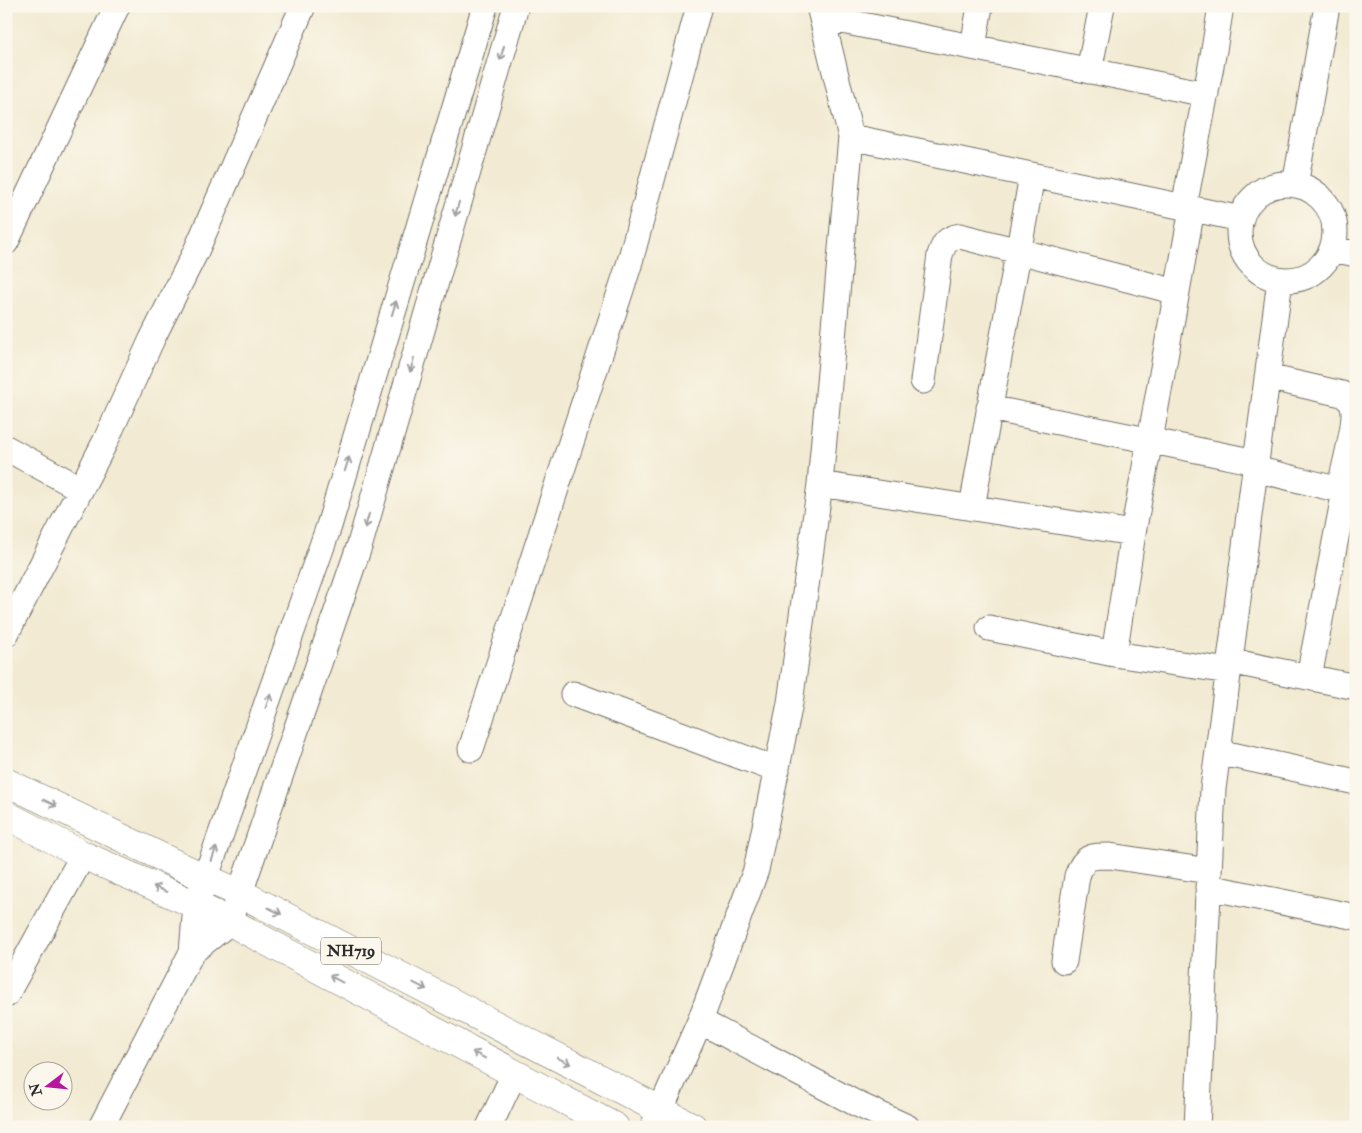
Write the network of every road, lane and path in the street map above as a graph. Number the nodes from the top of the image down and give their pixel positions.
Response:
1 (117, 6) edge
2 (303, 6) edge
3 (485, 6) edge
4 (516, 6) edge
5 (699, 6) edge
6 (980, 6) edge
7 (1102, 6) edge
8 (1221, 6) edge
9 (1327, 6) edge
10 (821, 12) edge
11 (974, 47) junction
12 (1089, 71) junction
13 (1206, 94) junction
14 (851, 137) junction
15 (1032, 175) junction
16 (1295, 184) junction
17 (1188, 208) junction
18 (1241, 219) junction
19 (6, 242) edge
20 (1019, 250) junction
21 (1344, 251) edge
22 (1280, 280) junction
23 (1177, 292) junction
24 (1267, 377) junction
25 (924, 381) dead end
26 (989, 408) junction
27 (1150, 440) junction
28 (6, 448) edge
29 (1256, 466) junction
30 (820, 484) junction
31 (81, 489) junction
32 (1347, 492) edge
33 (972, 508) junction
34 (1133, 533) junction
35 (989, 628) dead end
36 (6, 634) edge
37 (1114, 654) junction
38 (1229, 666) junction
39 (1309, 677) junction
40 (1356, 687) edge
41 (573, 694) dead end
42 (471, 749) dead end
43 (1218, 752) junction
44 (777, 770) junction
45 (6, 782) edge
46 (1356, 782) edge
47 (6, 815) edge
48 (83, 855) junction
49 (205, 878) junction
50 (1209, 879) junction
51 (240, 893) junction
52 (196, 905) junction
53 (1356, 917) edge
54 (230, 922) junction
55 (192, 952) junction
56 (1064, 961) dead end
57 (6, 995) edge
58 (700, 1021) junction
59 (514, 1074) junction
60 (657, 1119) edge
61 (101, 1127) edge
62 (488, 1127) edge
63 (615, 1127) edge
64 (693, 1127) edge
65 (907, 1127) edge
66 (1197, 1127) edge

1 - 19 street
2 - 31 street
49 -> 3 street
4 -> 51 street
5 - 42 street
6 - 11 street
7 - 12 street
8 - 13 street
9 - 16 street
10 - 11 street
10 - 14 street
11 - 12 street
12 - 13 street
13 - 17 street
14 - 15 street
14 - 30 street
15 - 17 street
15 - 20 street
16 - 18 street
16 - 21 street
17 - 18 street
17 - 23 street
18 - 22 street
20 - 23 street
20 - 25 street
20 - 26 street
21 - 22 street
22 - 24 street
23 - 27 street
24 - 29 street
24 - 32 street
26 - 27 street
26 - 33 street
27 - 29 street
27 - 34 street
28 - 31 street
29 - 32 street
29 - 38 street
30 - 33 street
30 - 44 street
31 - 36 street
32 - 39 street
33 - 34 street
34 - 37 street
35 - 37 street
37 - 38 street
38 - 39 street
38 - 43 street
39 - 40 street
41 - 44 street
43 - 46 street
43 - 50 street
44 - 58 street
45 -> 49 highway, NH719
47 - 48 highway, NH719
52 -> 48 highway, NH719
48 - 57 street
49 - 51 highway, NH719
49 - 52 street
50 - 53 street
50 - 56 street
50 - 66 street
51 - 54 street
51 -> 60 highway, NH719
52 - 54 highway, NH719
52 - 55 street
54 - 55 street
59 -> 54 highway, NH719
55 - 61 street
58 - 60 street
58 - 65 street
59 - 62 street
59 - 63 highway, NH719
60 - 64 highway, NH719

